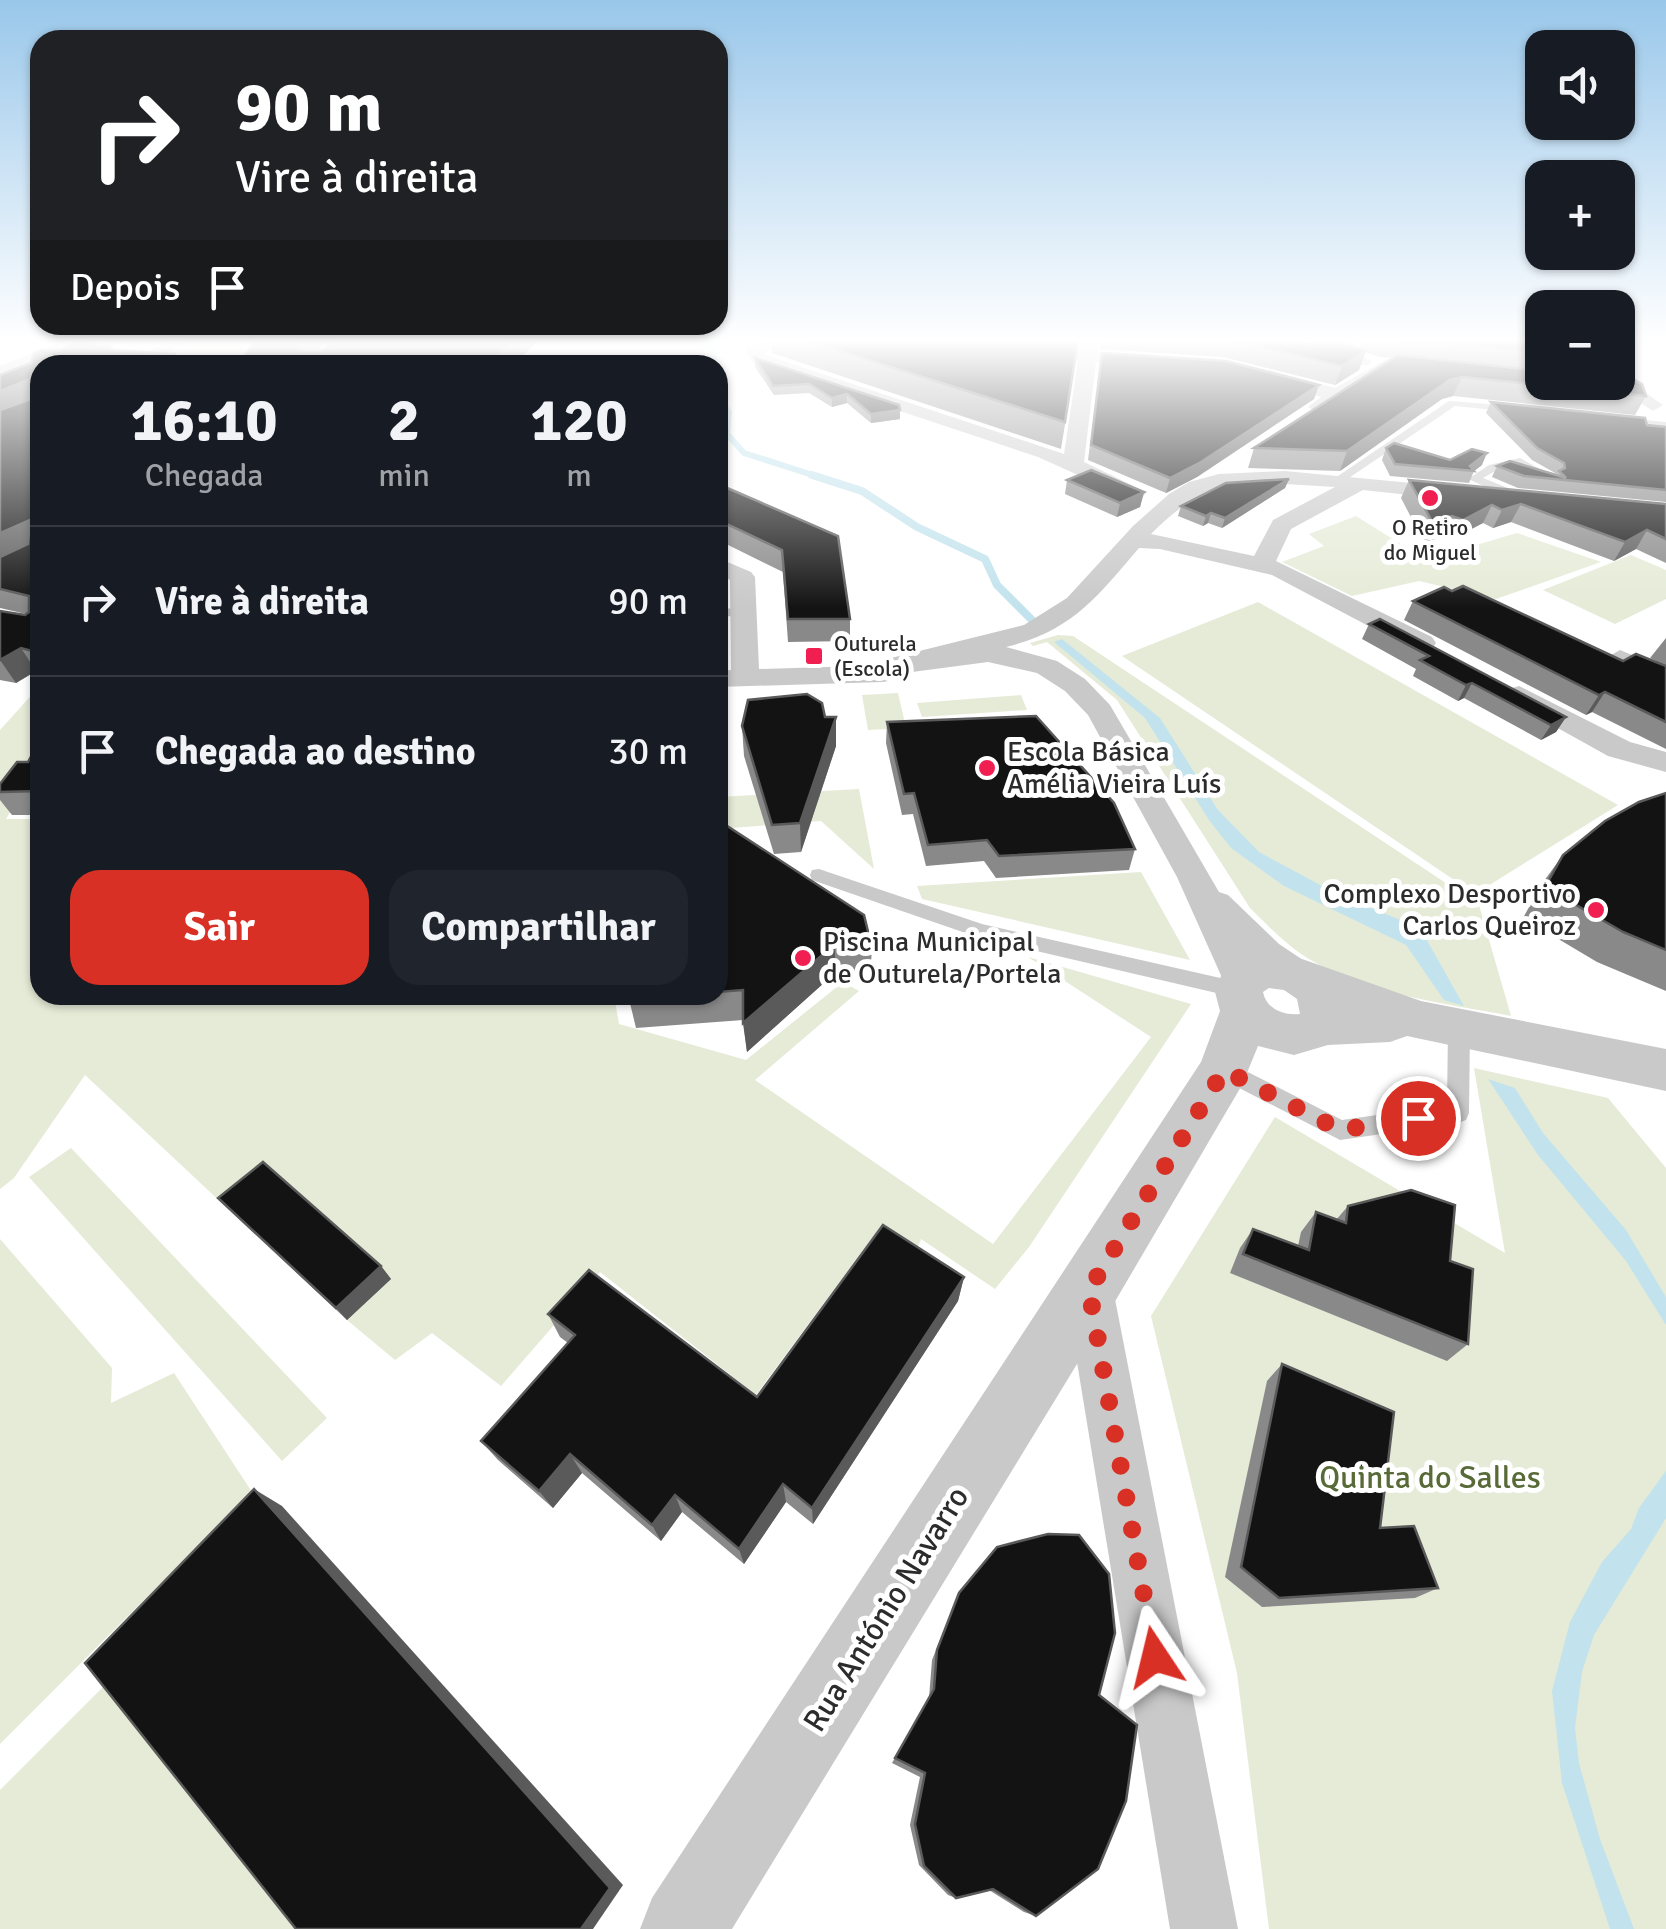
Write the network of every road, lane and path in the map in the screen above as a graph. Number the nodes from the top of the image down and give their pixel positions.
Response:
1 (964, 428) edge
2 (1078, 428) edge
3 (1420, 428) edge
4 (1073, 465) junction
5 (1278, 479) junction
6 (1346, 484) junction
7 (1559, 486) joint
8 (1185, 495) junction
9 (1512, 496) junction
10 (1226, 503) edge
11 (1135, 540) junction
12 (1263, 563) junction
13 (728, 570) edge
14 (730, 612) edge
15 (1021, 655) junction
16 (1620, 658) edge
17 (1452, 659) edge
18 (862, 674) junction
19 (731, 679) edge
20 (1666, 680) edge
21 (1502, 686) edge
22 (1666, 762) edge
23 (819, 875) dead end
24 (1194, 878) junction
25 (1276, 999) junction
26 (1439, 1025) junction
27 (1224, 1070) junction
28 (1663, 1074) edge
29 (1089, 1290) junction
30 (682, 1929) edge
31 (1204, 1929) edge

1 - 4 street
2 - 4 street
3 - 6 lane
4 - 8 street
5 - 6 street
5 - 8 street
5 - 8 street
6 - 9 street
6 - 12 street
7 - 9 street
7 - 9 lane
8 - 10 street
8 - 11 street
11 - 12 street
11 - 15 street
12 - 17 street
13 - 14 street
14 - 19 street
15 - 18 street
15 - 18 street
15 - 24 street
16 - 20 street
18 - 19 street
21 - 22 street
23 - 25 lane
24 - 25 street
24 - 25 street
25 - 26 street
25 - 27 street
26 - 27 lane
26 - 28 street
27 - 29 street, Rua António Navarro
29 - 30 street, Rua António Navarro
29 - 31 street

